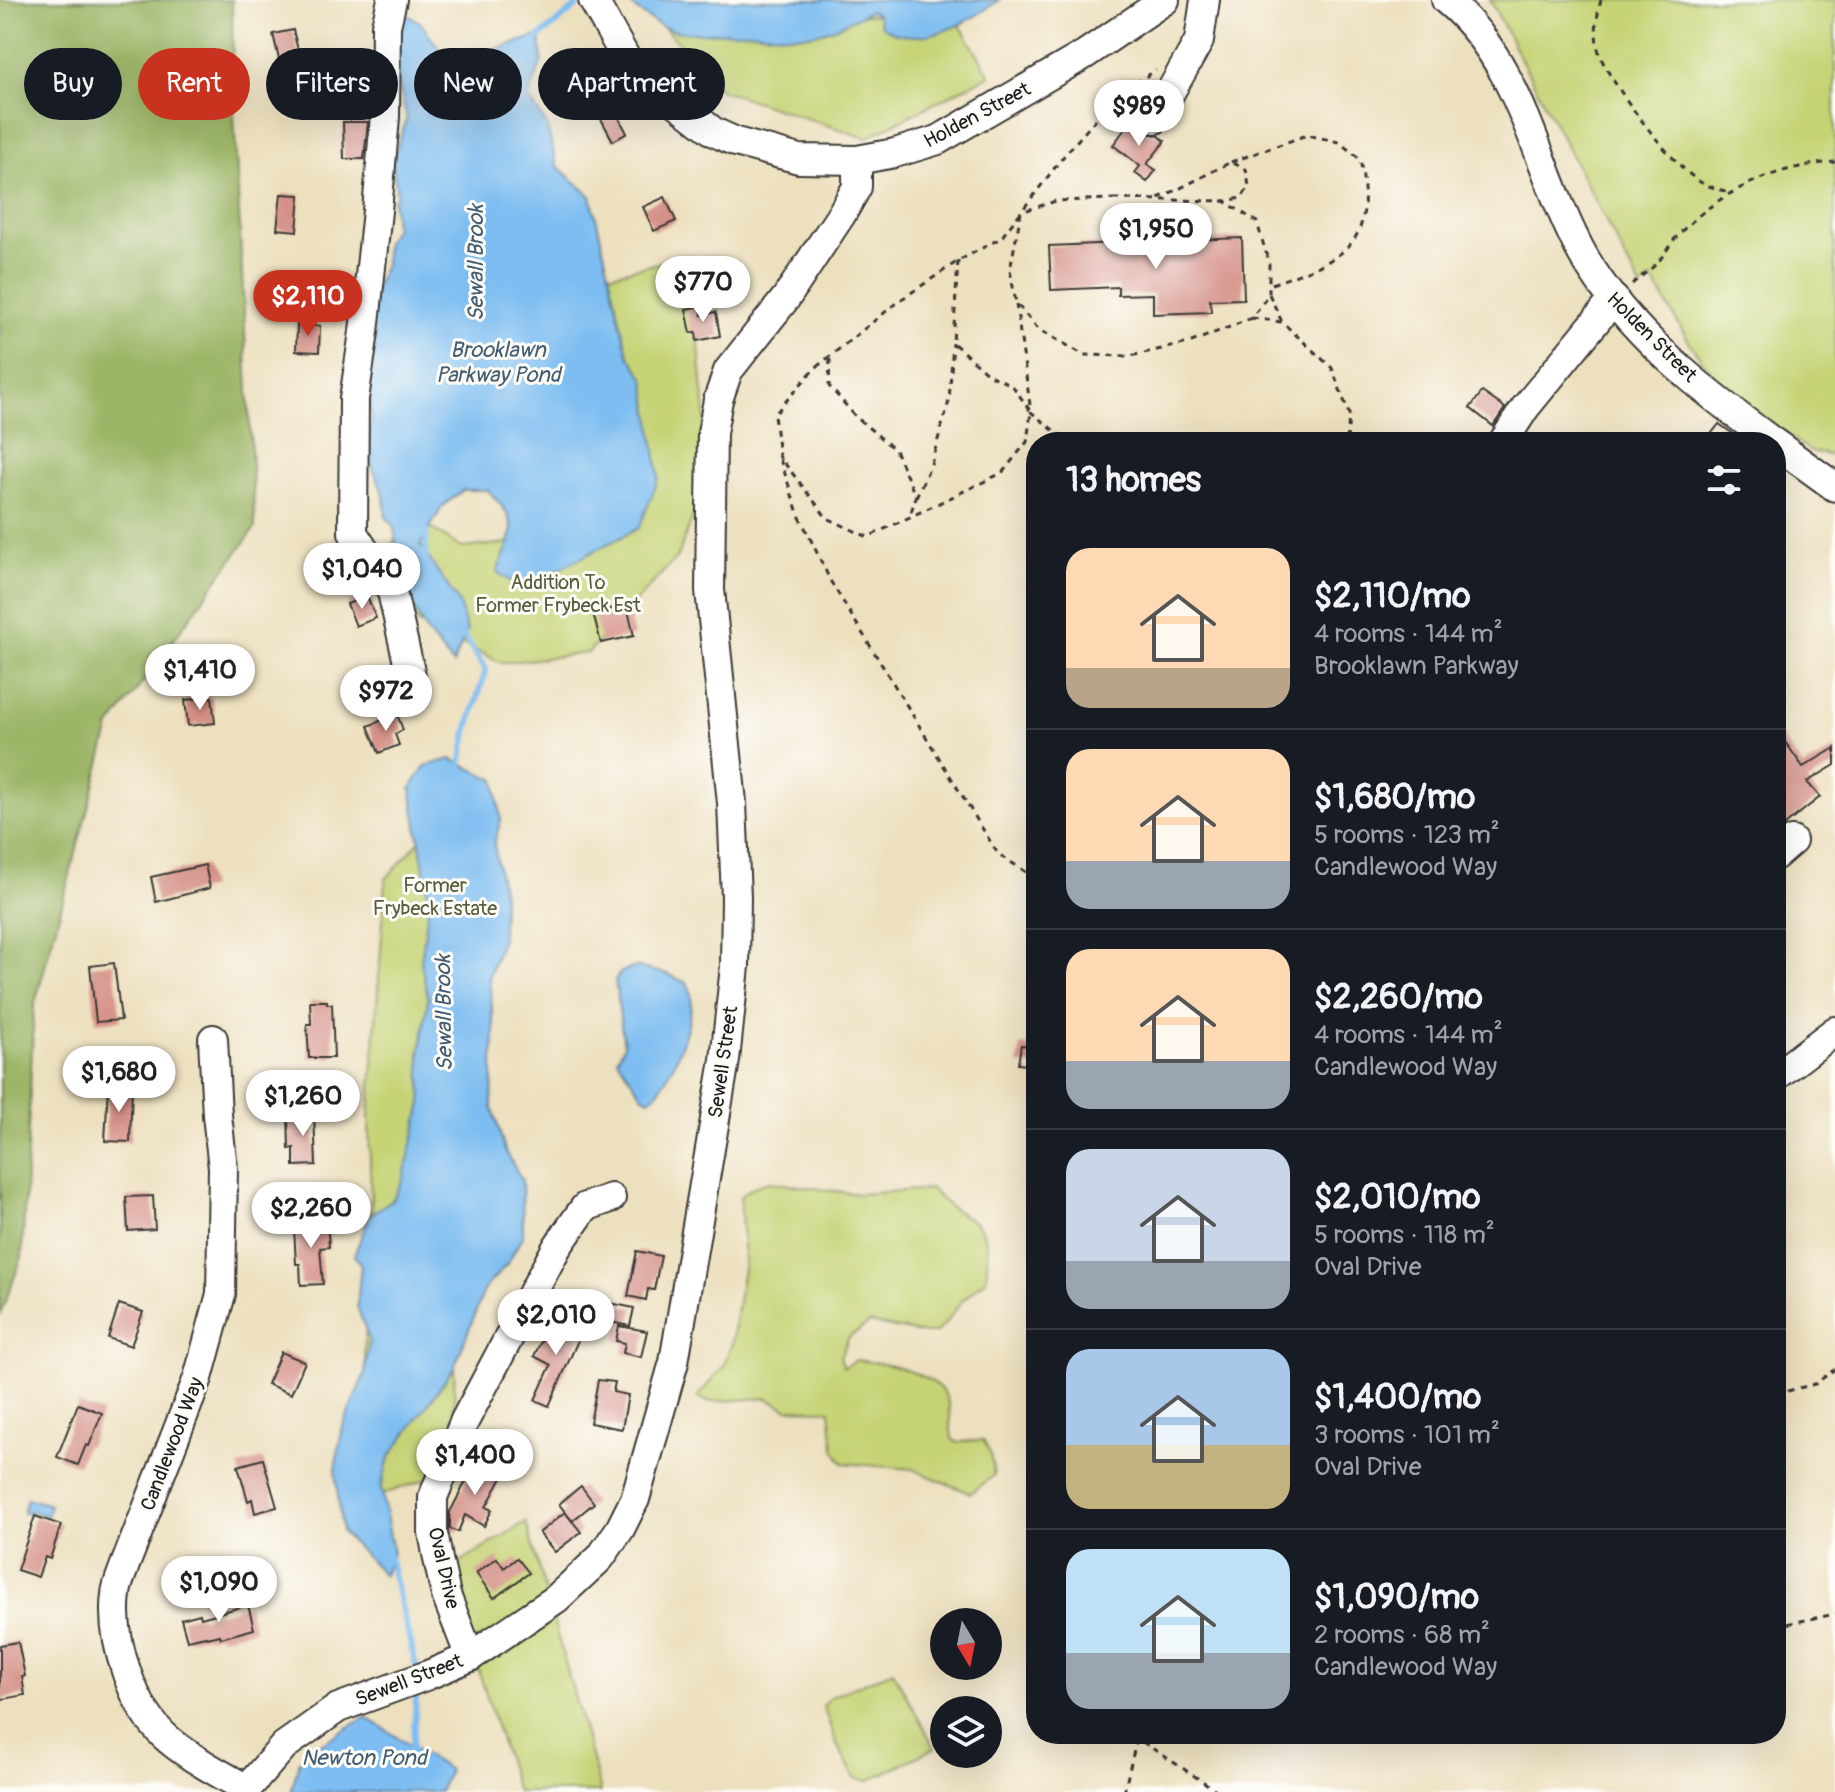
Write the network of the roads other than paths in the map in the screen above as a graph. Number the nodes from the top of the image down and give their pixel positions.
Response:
1 (392, 0) edge
2 (593, 0) edge
3 (1165, 0) edge
4 (1205, 0) edge
5 (1446, 0) edge
6 (1155, 119) dead end
7 (857, 160) junction
8 (1614, 299) junction
9 (1509, 432) edge
10 (1758, 432) edge
11 (1786, 453) edge
12 (1835, 487) edge
13 (411, 676) dead end
14 (1835, 1031) edge
15 (213, 1039) dead end
16 (1786, 1068) edge
17 (611, 1198) dead end
18 (470, 1657) junction
19 (246, 1790) edge

1 - 13 street
2 - 7 street, Holden Street
3 - 7 street, Holden Street
4 - 6 street
5 - 8 street, Holden Street
7 - 18 street, Sewell Street
8 - 9 street
8 - 10 street, Holden Street
11 - 12 street, Holden Street
14 - 16 street
15 - 19 street, Candlewood Way
17 - 18 street, Oval Drive
18 - 19 street, Sewell Street

